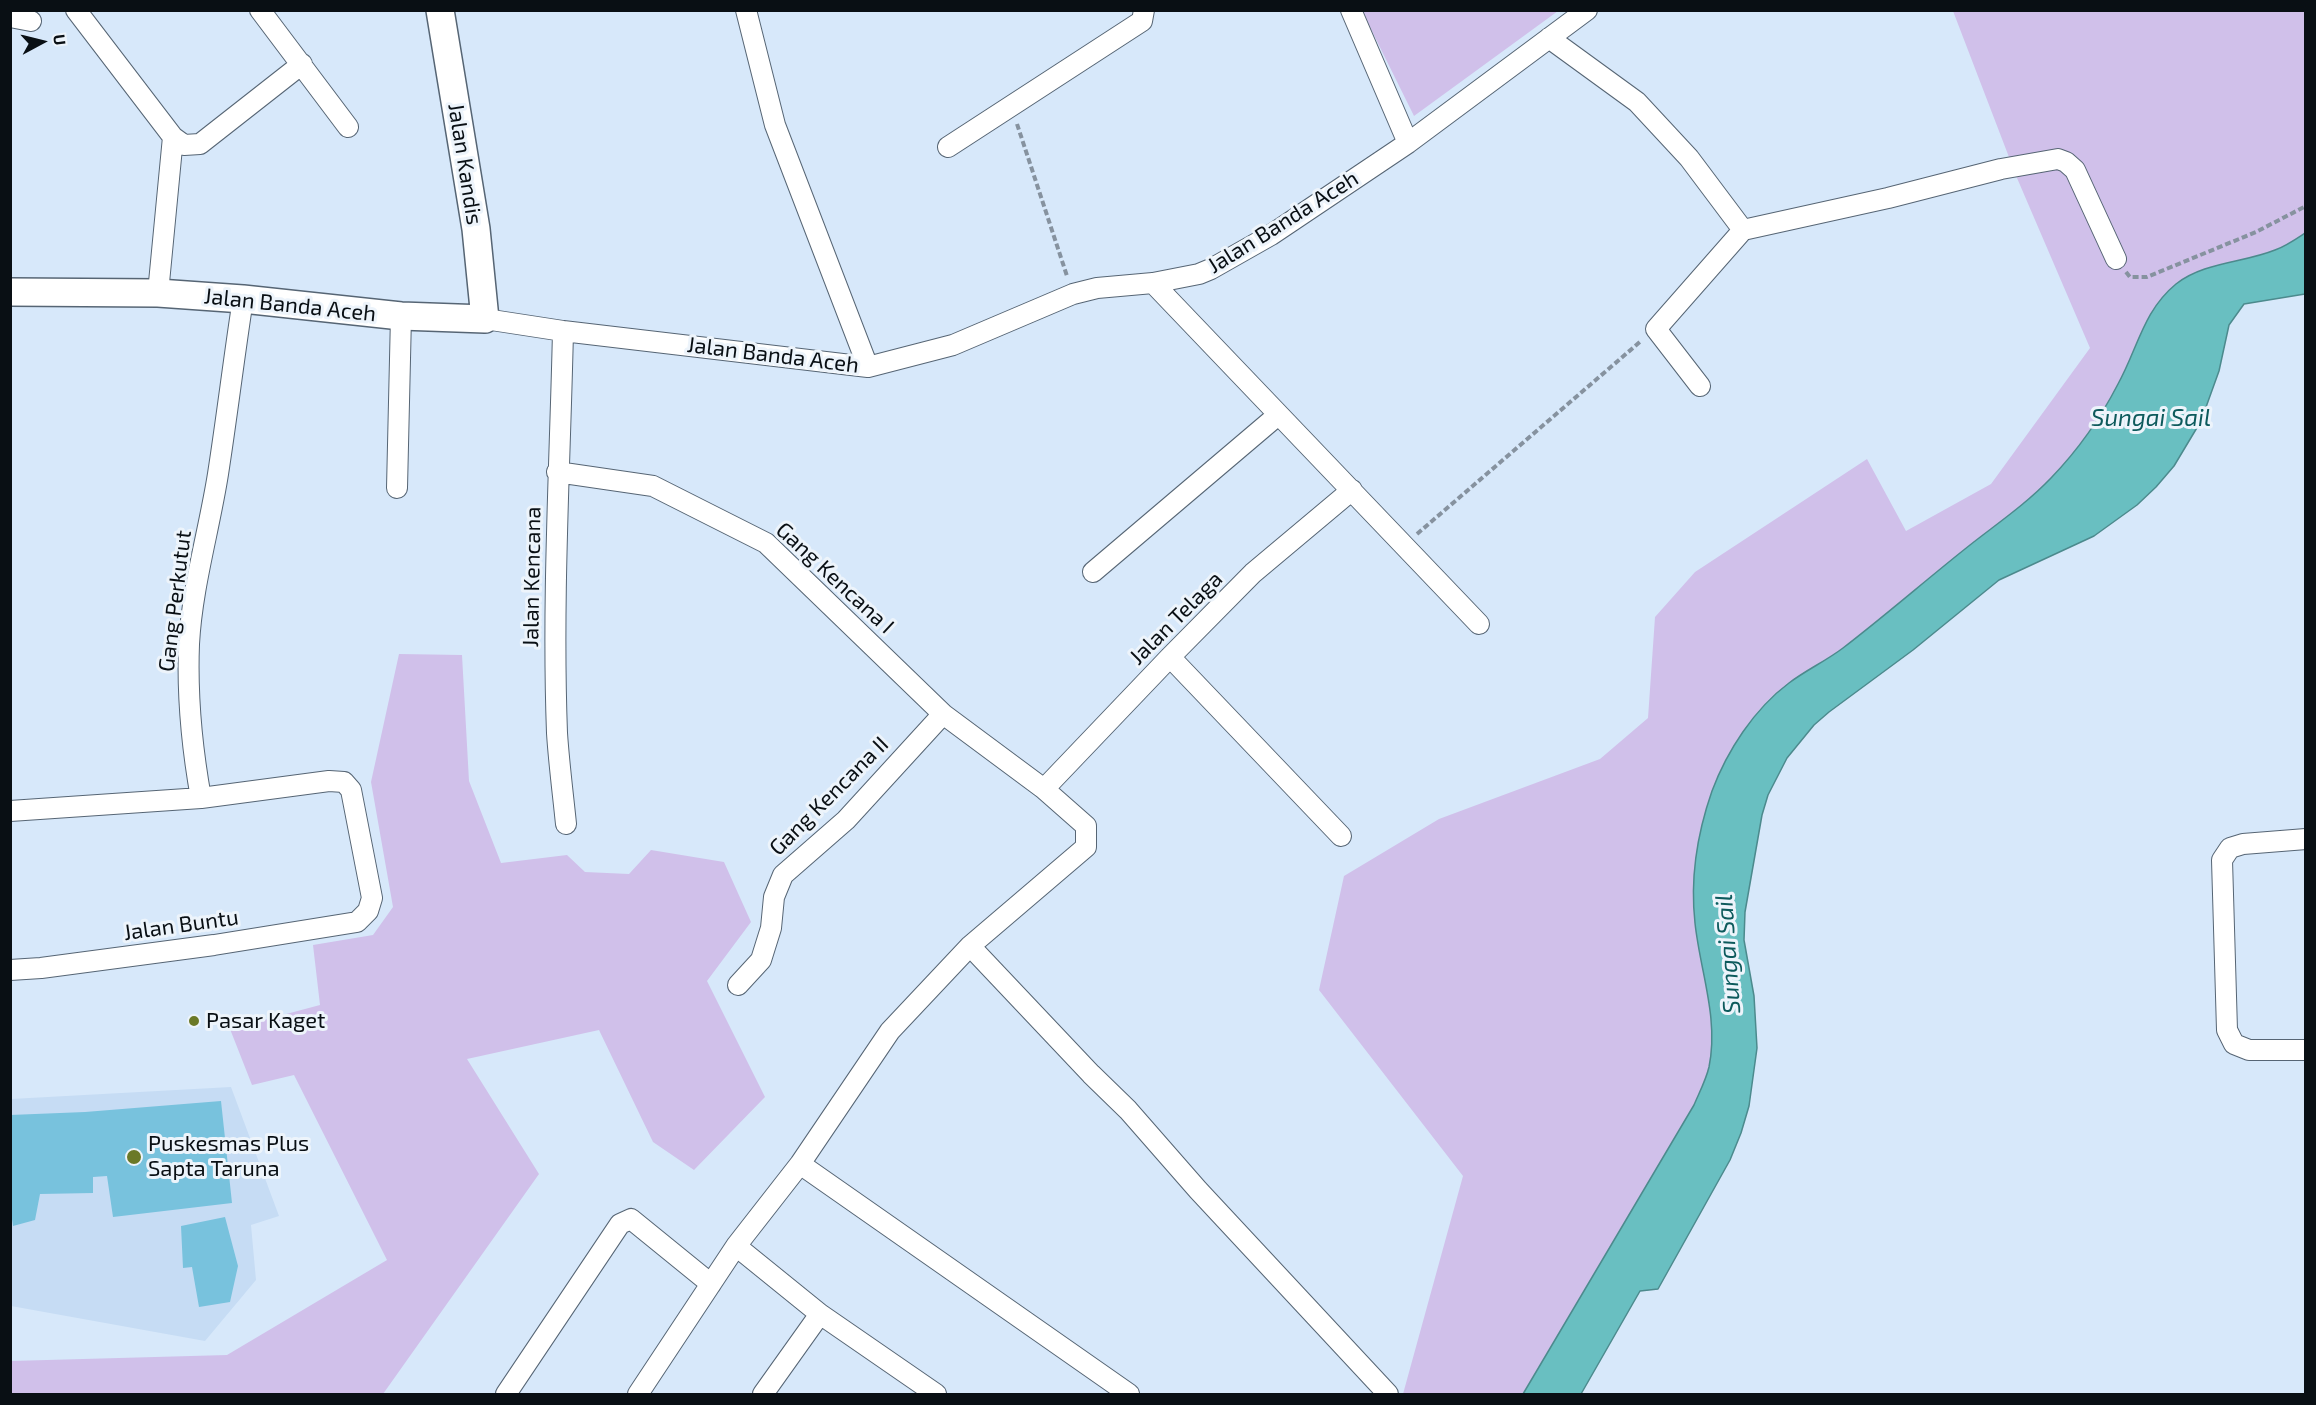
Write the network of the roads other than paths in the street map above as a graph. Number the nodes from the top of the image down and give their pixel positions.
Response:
1 (76, 10) edge
2 (260, 10) edge
3 (440, 10) edge
4 (746, 10) edge
5 (1144, 10) edge
6 (1351, 10) edge
7 (1587, 10) edge
8 (10, 17) edge
9 (31, 21) dead end
10 (1549, 38) junction
11 (302, 64) junction
12 (348, 127) dead end
13 (173, 137) junction
14 (1408, 142) junction
15 (948, 147) dead end
16 (1743, 230) junction
17 (2116, 259) road end
18 (1153, 283) junction
19 (10, 292) edge
20 (158, 293) junction
21 (243, 299) junction
22 (401, 316) junction
23 (485, 319) junction
24 (563, 331) junction
25 (868, 367) junction
26 (1700, 386) dead end
27 (1278, 415) junction
28 (557, 472) junction
29 (397, 488) dead end
30 (1352, 490) junction
31 (1093, 572) dead end
32 (1479, 624) dead end
33 (1170, 657) junction
34 (943, 714) junction
35 (1044, 789) junction
36 (201, 798) junction
37 (10, 811) edge
38 (566, 824) dead end
39 (1341, 836) dead end
40 (2306, 839) edge
41 (970, 946) junction
42 (10, 970) edge
43 (738, 985) dead end
44 (2306, 1050) edge
45 (800, 1164) junction
46 (736, 1245) junction
47 (711, 1284) junction
48 (820, 1314) junction
49 (764, 1394) edge
50 (1126, 1394) edge
51 (506, 1395) edge
52 (638, 1395) edge
53 (936, 1395) edge
54 (1388, 1395) edge

1 - 13 street
2 - 11 street
3 - 23 street, Jalan Kandis
4 - 25 street
5 - 15 street
6 - 14 street
7 - 10 street, Jalan Banda Aceh
8 - 9 street
10 - 14 street, Jalan Banda Aceh
10 - 16 street
11 - 12 street
11 - 13 street
13 - 20 street
14 - 18 street, Jalan Banda Aceh
16 - 17 street
16 - 26 street
18 - 25 street, Jalan Banda Aceh
18 - 27 street
19 - 20 street, Jalan Banda Aceh
20 - 21 street, Jalan Banda Aceh
21 - 22 street, Jalan Banda Aceh
21 - 36 street, Gang Perkutut
22 - 23 street, Jalan Banda Aceh
22 - 29 street
23 - 24 street, Jalan Banda Aceh
24 - 25 street, Jalan Banda Aceh
24 - 28 street, Jalan Kencana
27 - 30 street
27 - 31 street
28 - 34 street, Gang Kencana I
28 - 38 street, Jalan Kencana
30 - 32 street
30 - 33 street, Jalan Telaga
33 - 35 street, Jalan Telaga
33 - 39 street
34 - 35 street, Gang Kencana I
34 - 43 street, Gang Kencana II
35 - 41 street, Gang Kencana I
36 - 37 street
36 - 42 street, Jalan Buntu
40 - 44 street
41 - 45 street, Gang Kencana I
41 - 54 street
45 - 46 street, Gang Kencana I
45 - 50 street
46 - 47 street, Gang Kencana I
46 - 48 street
47 - 51 street
47 - 52 street, Gang Kencana I
48 - 49 street
48 - 53 street

